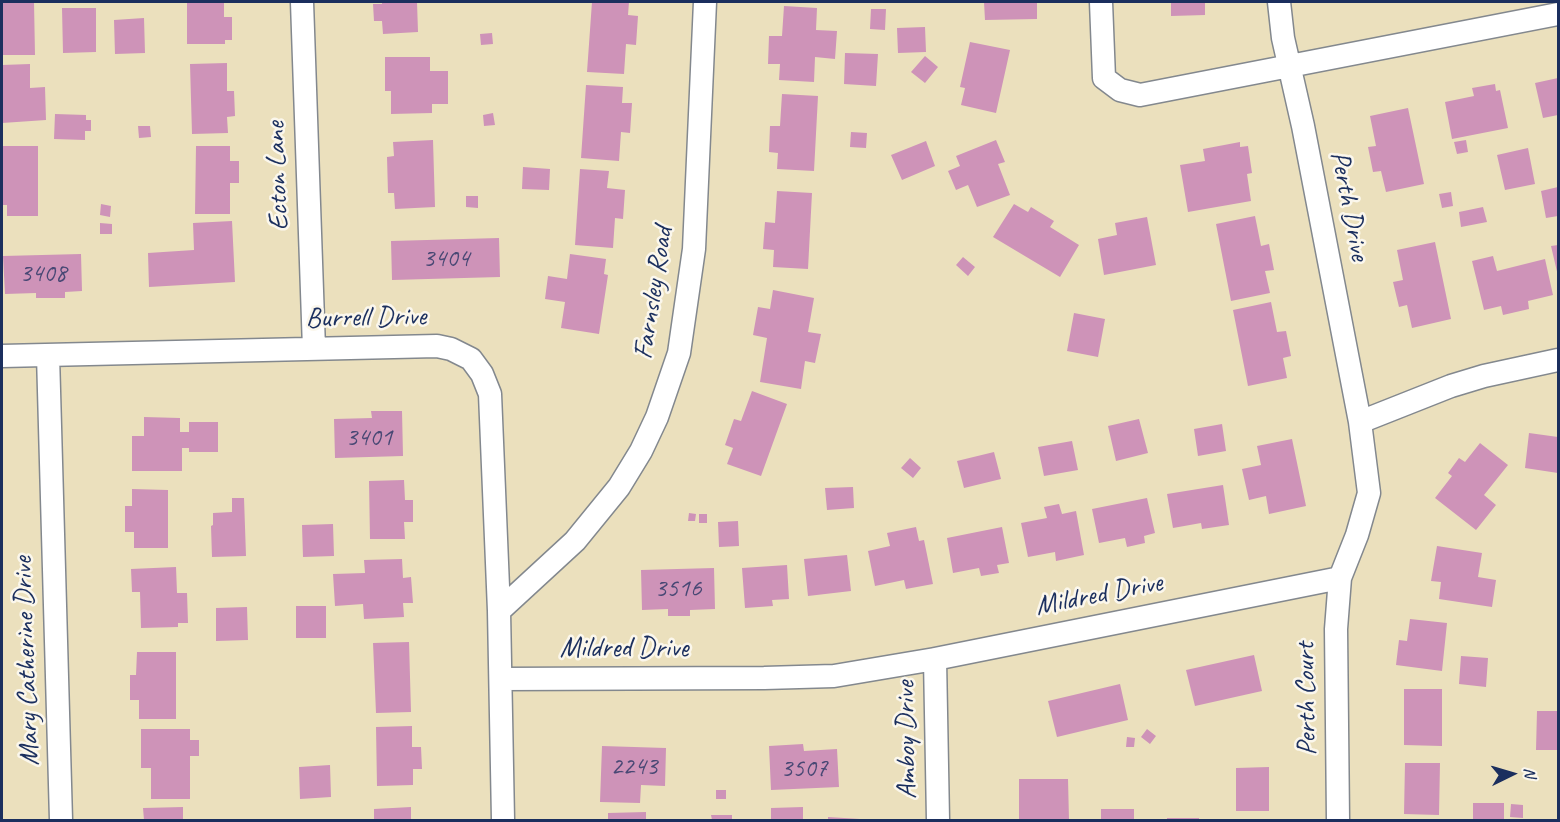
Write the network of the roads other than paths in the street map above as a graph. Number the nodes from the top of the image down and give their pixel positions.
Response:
1 (302, 2) edge
2 (705, 2) edge
3 (1101, 2) edge
4 (1279, 2) edge
5 (1558, 14) edge
6 (1289, 67) junction
7 (314, 349) junction
8 (48, 355) junction
9 (2, 356) edge
10 (1558, 360) edge
11 (1360, 422) junction
12 (1340, 578) junction
13 (499, 611) junction
14 (935, 659) junction
15 (501, 679) junction
16 (61, 820) edge
17 (503, 820) edge
18 (938, 820) edge
19 (1338, 820) edge

1 - 7 street, Ecton Lane
2 - 13 street, Farnsley Road
3 - 6 street
4 - 6 street, Perth Drive
5 - 6 street
6 - 11 street, Perth Drive
7 - 8 street, Burrell Drive
7 - 13 street, Burrell Drive
8 - 9 street, Burrell Drive
8 - 16 street, Mary Catherine Drive
10 - 11 street
11 - 12 street
12 - 14 street, Mildred Drive
12 - 19 street, Perth Court
13 - 15 street
14 - 15 street, Mildred Drive
14 - 18 street, Amboy Drive
15 - 17 street

